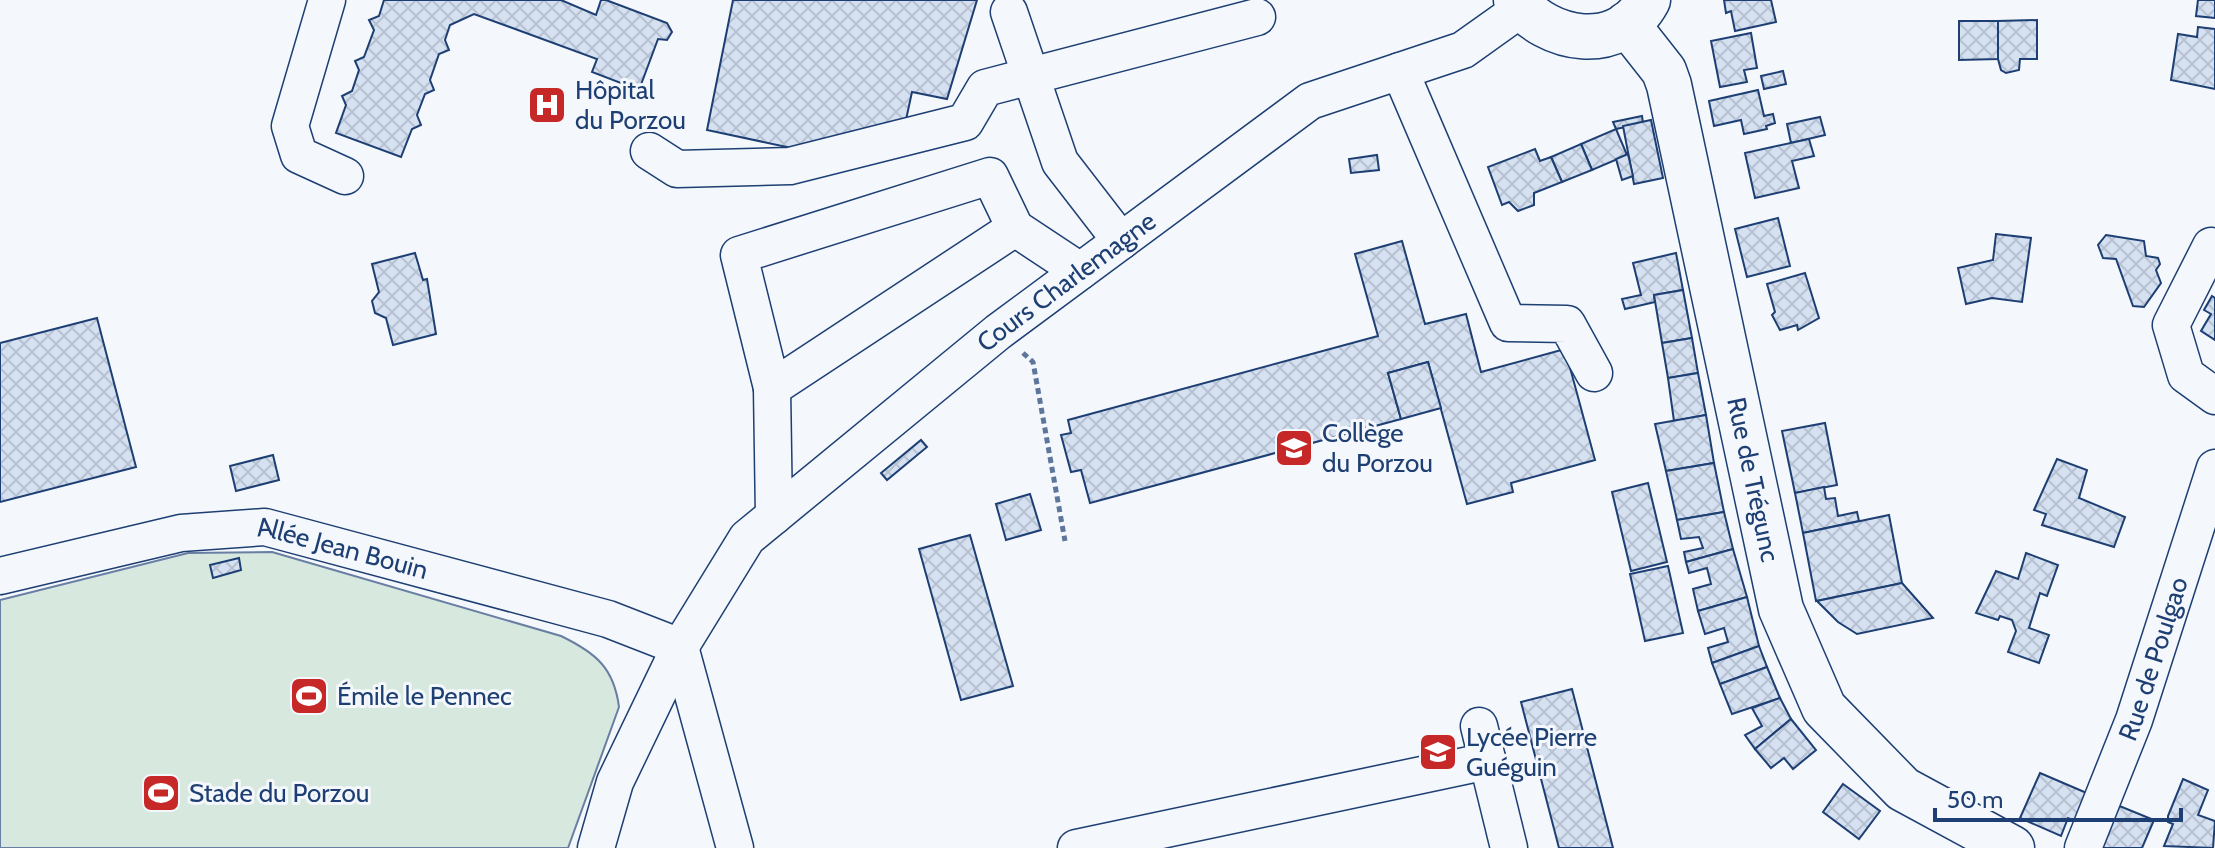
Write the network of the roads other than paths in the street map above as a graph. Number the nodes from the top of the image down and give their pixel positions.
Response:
1 (327, 0) edge
2 (1519, 4) edge
3 (1009, 12) dead end
4 (1637, 12) edge
5 (1257, 17) dead end
6 (1400, 71) junction
7 (1030, 73) junction
8 (649, 151) dead end
9 (345, 176) dead end
10 (1015, 228) junction
11 (1121, 241) junction
12 (2211, 246) dead end
13 (1080, 271) junction
14 (1594, 373) dead end
15 (772, 388) junction
16 (2215, 396) edge
17 (2215, 468) edge
18 (774, 516) junction
19 (0, 576) edge
20 (680, 647) junction
21 (1479, 726) dead end
22 (1488, 761) junction
23 (2007, 847) edge
24 (596, 848) edge
25 (735, 848) edge
26 (1076, 848) edge
27 (1509, 848) edge
28 (2083, 848) edge

1 - 9 street
2 - 4 main road, Rue de Trégunc
2 - 6 street, Cours Charlemagne
3 - 7 street
4 - 23 main road, Rue de Trégunc
5 - 7 street
6 - 11 street, Cours Charlemagne
6 - 14 street
7 - 8 street
7 - 11 street
10 - 13 street
10 - 15 street
10 - 15 street
11 - 13 street, Cours Charlemagne
12 - 16 street
13 - 18 street, Cours Charlemagne
15 - 18 street
17 - 28 street, Rue de Poulgao
18 - 20 street, Cours Charlemagne
19 - 20 street, Allée Jean Bouin
20 - 24 street, Cours Charlemagne
20 - 25 street
21 - 22 street
22 - 26 street
22 - 27 street

